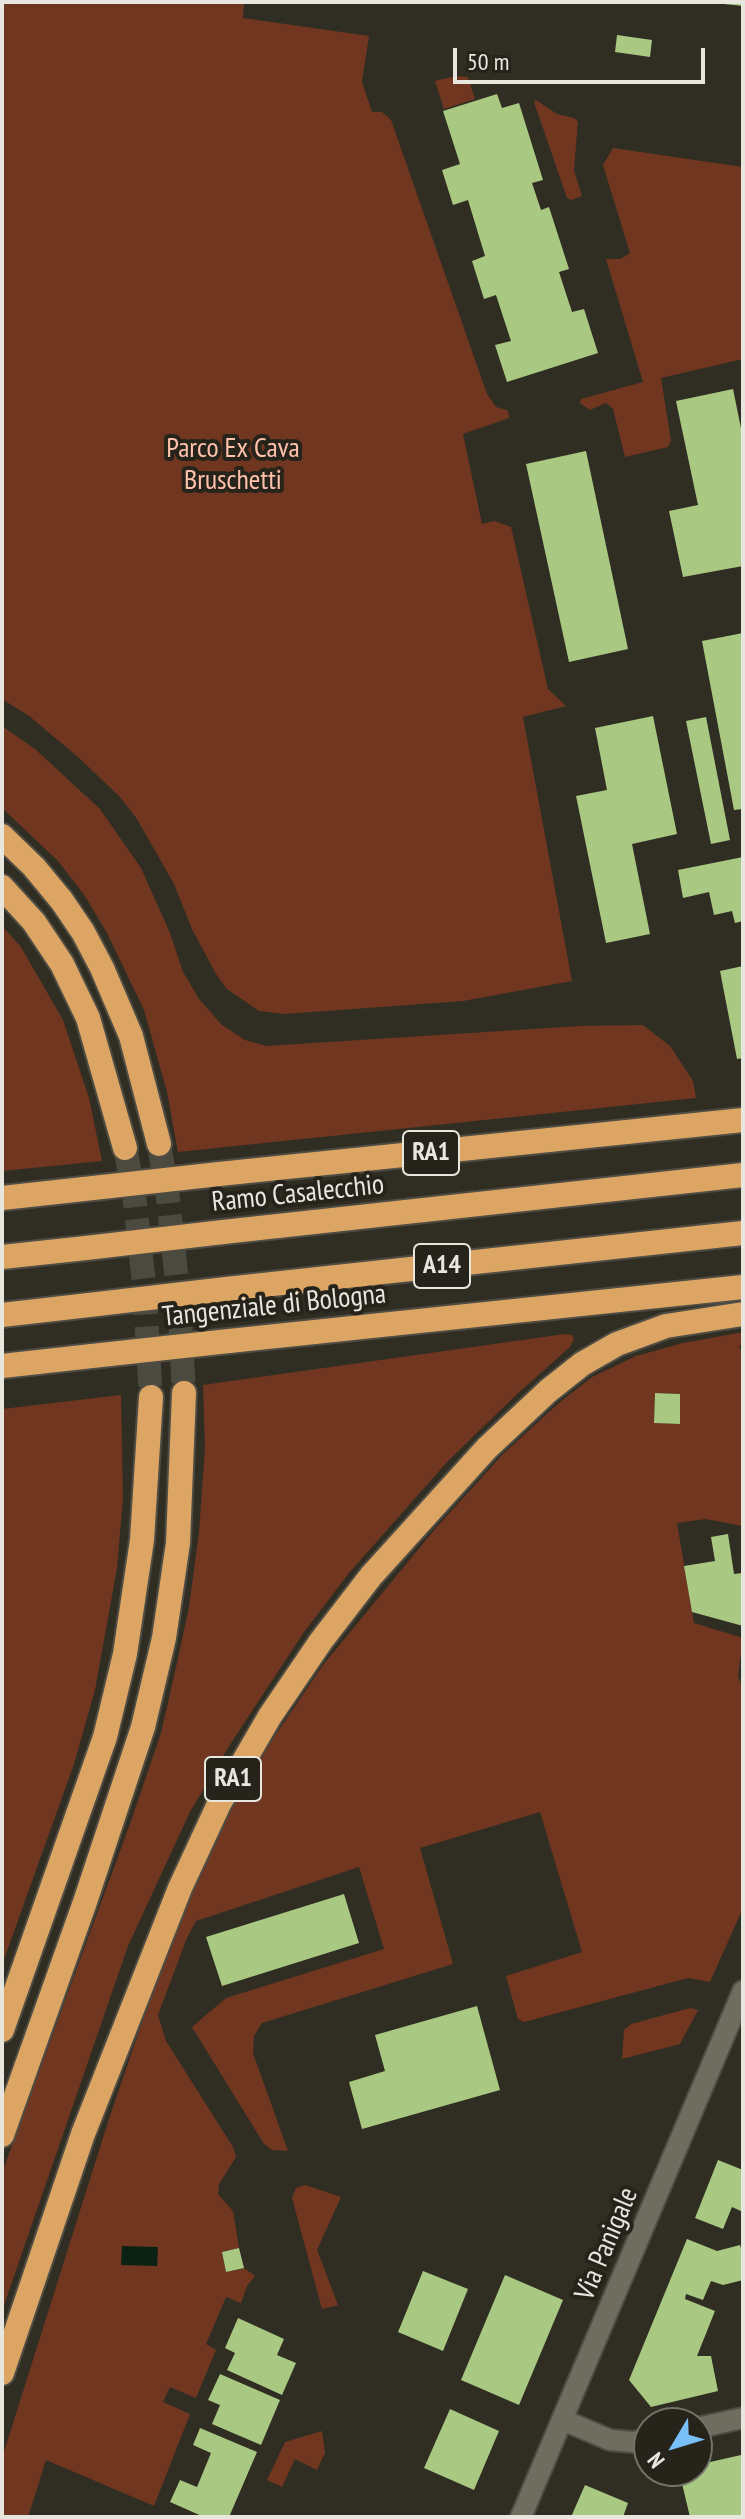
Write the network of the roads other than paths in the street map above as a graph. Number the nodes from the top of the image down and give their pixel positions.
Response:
1 (2, 836) edge
2 (2, 887) edge
3 (743, 1120) edge
4 (159, 1144) tunnel mouth
5 (125, 1148) tunnel mouth
6 (743, 1175) edge
7 (2, 1198) edge
8 (743, 1233) edge
9 (2, 1257) edge
10 (743, 1287) edge
11 (743, 1314) edge
12 (2, 1315) edge
13 (2, 1366) edge
14 (184, 1393) tunnel mouth
15 (151, 1397) tunnel mouth
16 (743, 1991) edge
17 (2, 2030) edge
18 (2, 2135) edge
19 (2, 2373) edge
20 (743, 2418) edge
21 (563, 2420) junction
22 (713, 2425) edge
23 (633, 2442) edge
24 (521, 2517) edge

1 - 4 highway
2 - 5 highway
3 - 7 highway, RA1, bridge
6 - 9 highway, Ramo Casalecchio / A14, bridge
8 - 12 highway, A14, bridge
10 - 13 highway, Tangenziale di Bologna, bridge
11 - 19 highway, RA1
14 - 18 highway
15 - 17 highway
16 - 21 street, Via Panigale
20 - 22 street
21 - 23 street
21 - 24 street, Via Panigale

